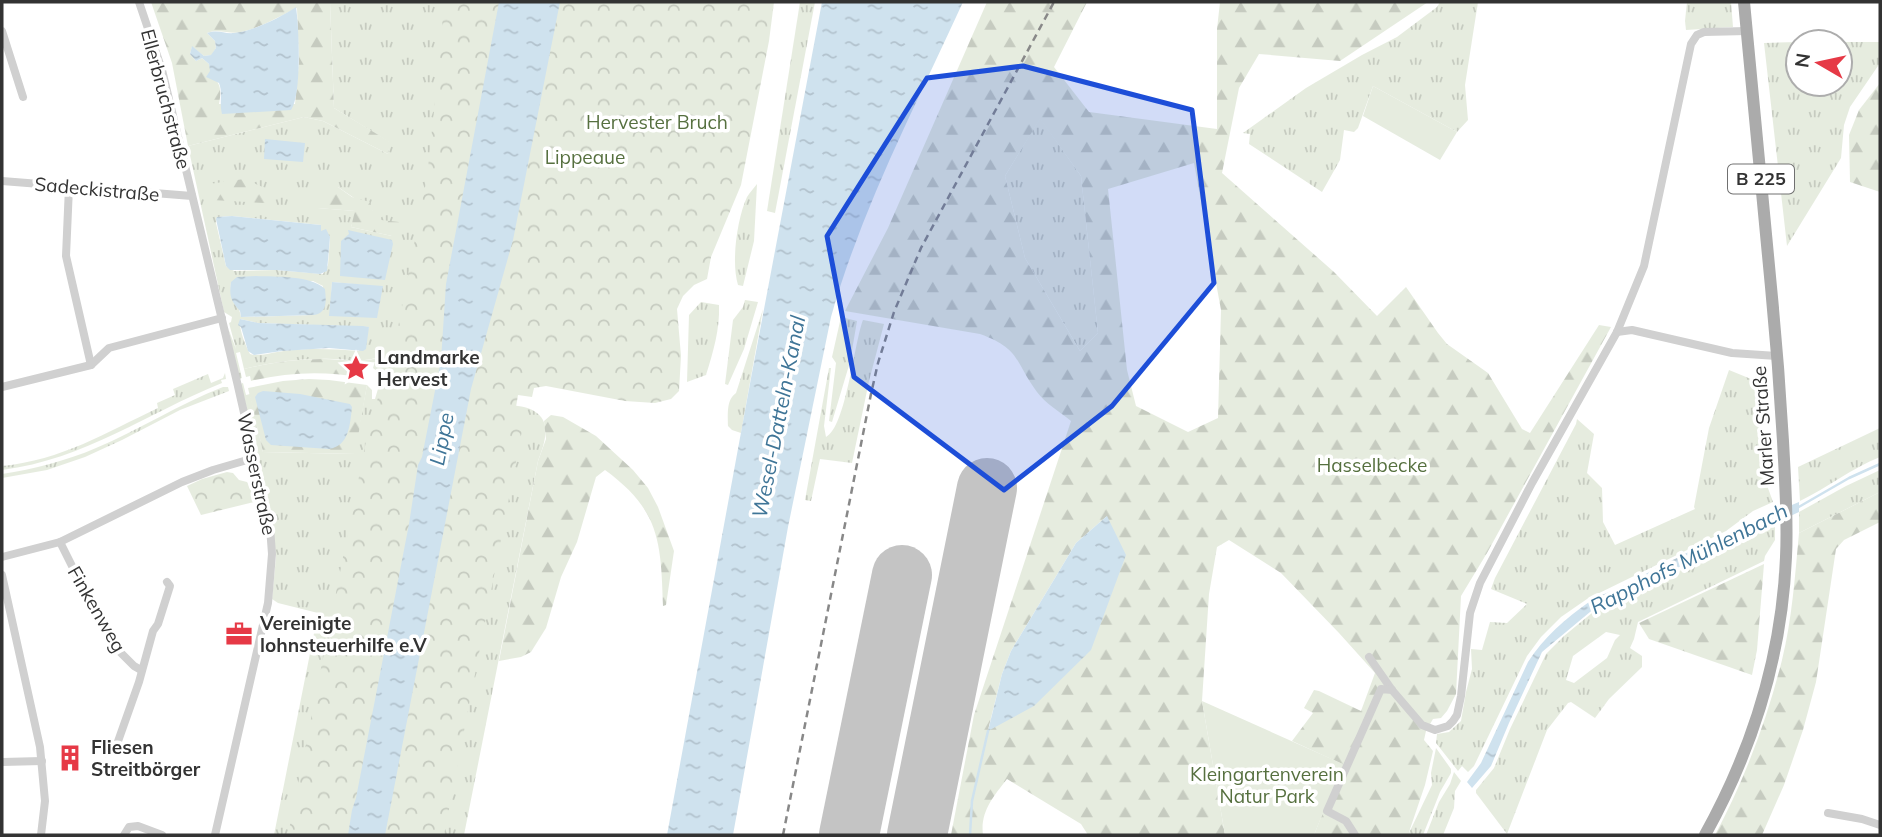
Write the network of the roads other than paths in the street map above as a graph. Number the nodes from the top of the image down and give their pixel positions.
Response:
1 (139, 2) edge
2 (1744, 2) edge
3 (2, 31) edge
4 (1747, 31) junction
5 (23, 97) dead end
6 (2, 181) edge
7 (69, 187) junction
8 (192, 197) junction
9 (222, 318) junction
10 (1617, 332) junction
11 (1777, 356) junction
12 (91, 365) junction
13 (2, 387) edge
14 (254, 458) junction
15 (60, 542) junction
16 (2, 557) edge
17 (2, 575) edge
18 (167, 582) dead end
19 (1369, 657) dead end
20 (141, 670) junction
21 (1392, 690) junction
22 (106, 753) dead end
23 (42, 761) junction
24 (2, 762) edge
25 (1828, 813) dead end
26 (1880, 825) edge
27 (41, 835) edge
28 (124, 835) edge
29 (162, 835) edge
30 (215, 835) edge
31 (1355, 835) edge
32 (1705, 835) edge

1 - 8 street, Ellerbruchstraße
2 - 4 main road, Marler Straße / B 225
3 - 5 street
4 - 10 street
4 - 11 main road, Marler Straße / B 225
6 - 7 street, Sadeckistraße
7 - 8 street, Sadeckistraße
7 - 12 street
8 - 9 street, Wasserstraße
9 - 12 street
9 - 14 street, Wasserstraße
10 - 11 street
10 - 21 street
11 - 32 main road, Marler Straße / B 225
12 - 13 street
14 - 15 street
14 - 30 street, Wasserstraße
15 - 16 street
15 - 20 street, Finkenweg
17 - 23 street
18 - 20 street, Finkenweg
19 - 21 street
20 - 22 street, Finkenweg
21 - 31 street
23 - 24 street
23 - 27 street
25 - 26 street
28 - 29 street

